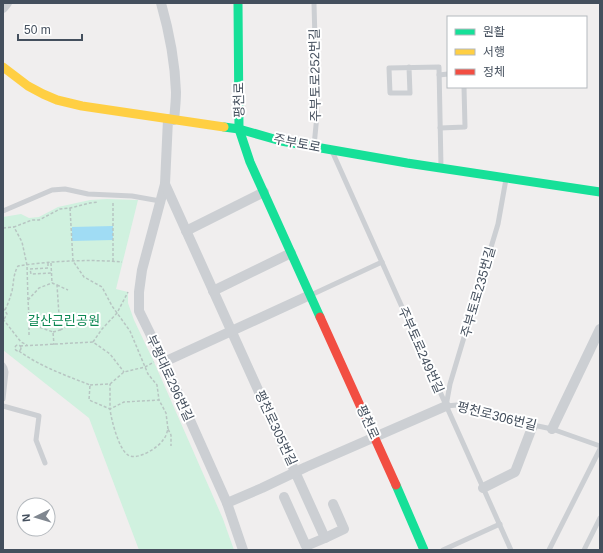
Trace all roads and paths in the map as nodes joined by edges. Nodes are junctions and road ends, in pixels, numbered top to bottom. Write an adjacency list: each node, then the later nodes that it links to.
1 (7, 3): 5 (street)
2 (161, 3): 11 (street, 부평대로296번길)
3 (238, 3): 13 (main road, 평천로)
4 (314, 3): 14 (lane, 주부토로252번길)
5 (3, 8)
6 (3, 67): 11 (main road, 주부토로)
7 (409, 67): 7 (lane); 9 (lane)
8 (447, 74): 9 (lane)
9 (439, 75): 12 (lane)
10 (464, 88): 12 (lane)
11 (171, 119): 13 (main road, 주부토로); 18 (street, 부평대로296번길)
12 (440, 128): 16 (lane)
13 (239, 130): 14 (main road, 주부토로); 19 (main road, 평천로)
14 (314, 147): 15 (main road, 주부토로)
15 (332, 150): 16 (main road, 주부토로); 33 (lane, 주부토로249번길)
16 (441, 168): 17 (main road, 주부토로)
17 (506, 178): 20 (main road, 주부토로); 69 (lane, 주부토로235번길)
18 (165, 184): 21 (street, 부평대로296번길); 28 (street, 부평대로296번길)
19 (264, 192): 28 (street); 29 (main road, 평천로)
20 (600, 192)
21 (160, 201): 25 (lane); 60 (street, 부평대로296번길)
22 (101, 202): 24 (path)
23 (114, 202): 30 (path)
24 (70, 208): 26 (path); 31 (path)
25 (3, 211)
26 (14, 227): 27 (path); 35 (path)
27 (3, 228)
28 (186, 231): 40 (street, 부평대로296번길)
29 (291, 253): 40 (street); 42 (main road, 평천로)
30 (112, 261): 31 (path); 32 (path)
31 (73, 262): 34 (path); 46 (path)
32 (122, 262)
33 (382, 262): 42 (lane); 69 (lane, 주부토로249번길)
34 (49, 263): 35 (path); 36 (path); 36 (path)
35 (27, 265): 43 (path); 45 (path)
36 (51, 273): 37 (path)
37 (52, 283): 38 (path); 43 (path)
38 (57, 285): 39 (path); 51 (path)
39 (68, 290)
40 (213, 291): 52 (street, 부평대로296번길)
41 (128, 292): 46 (path)
42 (310, 295): 52 (street); 74 (main road, 평천로)
43 (28, 300): 47 (path)
44 (3, 308): 45 (path)
45 (5, 310): 48 (path)
46 (117, 313): 55 (path); 62 (path)
47 (29, 317): 53 (path); 54 (path)
48 (3, 320): 57 (path)
49 (70, 325): 51 (path)
50 (600, 329): 73 (street)
51 (60, 330): 53 (path)
52 (231, 331): 60 (street); 78 (street, 평천로305번길)
53 (53, 332): 56 (path)
54 (30, 337)
55 (93, 342): 56 (path); 63 (path)
56 (54, 344): 57 (path)
57 (27, 345): 58 (path)
58 (20, 346): 59 (path); 59 (path)
59 (19, 351): 65 (path)
60 (159, 362): 62 (path); 81 (street, 부평대로296번길)
61 (3, 365): 66 (lane)
62 (145, 367): 63 (path); 67 (path)
63 (124, 372): 64 (path)
64 (110, 384): 65 (path); 70 (path)
65 (90, 385): 70 (path)
66 (3, 399)
67 (159, 400): 70 (path); 72 (path)
68 (3, 406): 77 (lane)
69 (446, 406): 71 (lane, 평천로306번길); 74 (street, 평천로306번길); 79 (lane, 주부토로249번길)
70 (110, 409): 72 (path)
71 (533, 425): 73 (lane, 평천로306번길); 79 (street)
72 (168, 429): 75 (path)
73 (552, 429): 76 (lane, 평천로306번길)
74 (375, 437): 78 (street, 평천로305번길); 88 (main road, 평천로)
75 (171, 446)
76 (600, 447): 91 (lane)
77 (45, 463)
78 (296, 472): 81 (street, 평천로305번길); 85 (street)
79 (483, 488): 84 (lane, 주부토로249번길)
80 (284, 497): 86 (street)
81 (227, 503): 87 (street, 부평대로296번길)
82 (333, 504): 85 (street)
83 (600, 518): 92 (lane)
84 (500, 524): 89 (lane); 90 (lane, 주부토로249번길)
85 (325, 538): 86 (street)
86 (307, 548)
87 (243, 550)
88 (424, 550)
89 (443, 550)
90 (511, 550)
91 (549, 550)
92 (584, 550)

